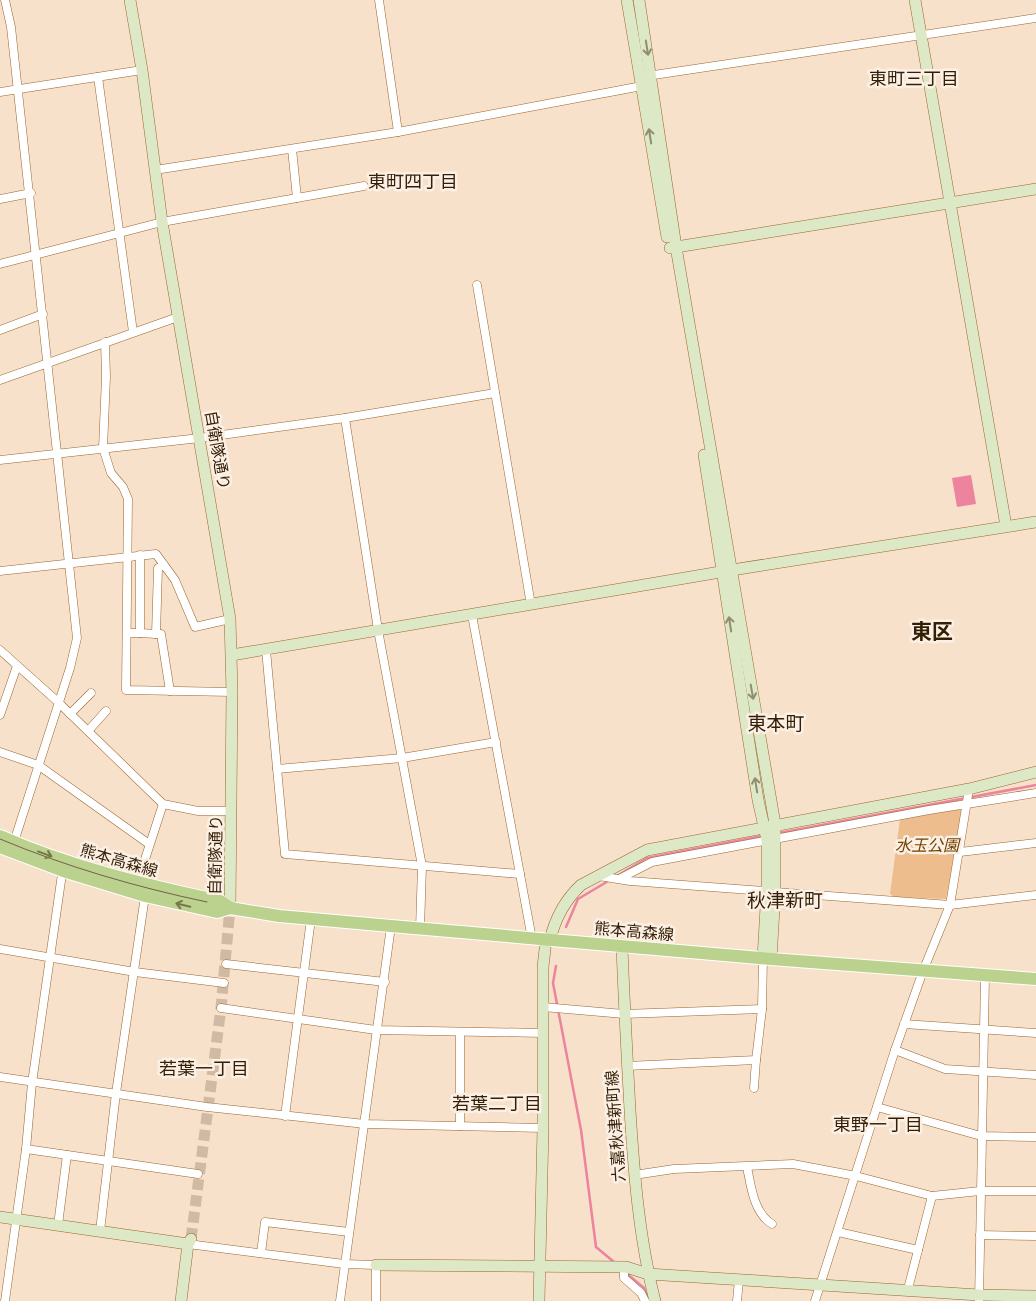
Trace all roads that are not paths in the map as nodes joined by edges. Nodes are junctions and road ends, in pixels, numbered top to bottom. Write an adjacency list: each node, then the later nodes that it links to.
1 (5, 0): 12 (street)
2 (130, 0): 9 (street, 自衛隊通り)
3 (379, 0): 14 (street)
4 (627, 0): 11 (street)
5 (639, 0): 11 (street, one-way to 11)
6 (915, 0): 8 (street)
7 (1036, 18): 8 (street)
8 (920, 33): 11 (street); 22 (street)
9 (142, 70): 10 (street); 16 (street, 自衛隊通り)
10 (98, 77): 12 (street); 24 (street)
11 (644, 80): 14 (street); 25 (street)
12 (18, 89): 13 (street); 19 (street)
13 (0, 92)
14 (398, 132): 15 (street)
15 (292, 149): 16 (street); 20 (street)
16 (154, 170): 23 (street, 自衛隊通り)
17 (364, 186): 20 (street)
18 (1036, 189): 22 (street)
19 (30, 193): 21 (street); 26 (street)
20 (297, 198): 23 (street)
21 (0, 199)
22 (951, 203): 25 (street); 43 (street)
23 (162, 222): 24 (street); 30 (street, 自衛隊通り)
24 (120, 232): 26 (street); 32 (street)
25 (672, 248): 49 (street)
26 (37, 254): 27 (street); 29 (street)
27 (0, 264)
28 (477, 285): 36 (street)
29 (43, 314): 31 (street); 34 (street)
30 (178, 317): 32 (street); 38 (street, 自衛隊通り)
31 (0, 330)
32 (133, 332): 33 (street)
33 (105, 342): 34 (street); 39 (street)
34 (48, 362): 35 (street); 40 (street)
35 (0, 380)
36 (495, 393): 37 (street); 50 (street)
37 (344, 418): 38 (street); 53 (street)
38 (200, 438): 39 (street); 52 (street, 自衛隊通り)
39 (103, 448): 40 (street); 45 (street)
40 (58, 454): 41 (street); 46 (street)
41 (0, 460)
42 (1036, 522): 43 (street)
43 (1006, 526): 49 (street)
44 (140, 555): 45 (street); 47 (street); 55 (street)
45 (128, 556): 46 (street); 54 (street)
46 (69, 564): 48 (street); 64 (street)
47 (164, 565): 52 (street); 56 (street)
48 (0, 571)
49 (727, 571): 50 (street); 80 (street)
50 (531, 605): 51 (street)
51 (472, 615): 53 (street); 70 (street)
52 (230, 619): 59 (street, 自衛隊通り)
53 (378, 630): 58 (street); 72 (street)
54 (127, 633): 55 (street); 61 (street)
55 (140, 634): 56 (street)
56 (156, 634): 61 (street)
57 (0, 650): 60 (street)
58 (266, 650): 59 (street); 74 (street)
59 (232, 655): 62 (street, 自衛隊通り)
60 (17, 666): 64 (street); 65 (street)
61 (170, 690): 62 (street)
62 (232, 692): 79 (street, 自衛隊通り)
63 (91, 693): 67 (street)
64 (58, 702): 67 (street); 73 (street)
65 (2, 704): 68 (street)
66 (106, 712): 69 (street)
67 (70, 714): 69 (street)
68 (0, 715)
69 (88, 731): 78 (street)
70 (496, 742): 72 (street); 88 (street)
71 (0, 752): 73 (street)
72 (402, 758): 74 (street); 87 (street)
73 (38, 765): 83 (street); 84 (street)
74 (277, 769): 87 (street)
75 (1036, 772): 77 (street)
76 (1036, 793): 77 (street)
77 (968, 797): 80 (street); 80 (street); 85 (street)
78 (163, 804): 79 (street); 83 (street)
79 (232, 811): 96 (street, 自衛隊通り)
80 (770, 832): 89 (street); 90 (street); 92 (street)
81 (0, 836): 84 (main road, 熊本高森線)
82 (1036, 843): 85 (street)
83 (149, 844): 91 (street)
84 (9, 847): 86 (main road, 熊本高森線)
85 (960, 852): 95 (street)
86 (63, 866): 91 (main road, 熊本高森線); 93 (main road, 熊本高森線); 104 (street)
87 (422, 866): 88 (street); 99 (street)
88 (520, 874): 100 (street)
89 (602, 876): 90 (street); 101 (street)
90 (619, 879): 92 (street)
91 (137, 884): 93 (street); 96 (main road, 熊本高森線)
92 (771, 891): 95 (street); 105 (street)
93 (145, 896): 96 (main road, 熊本高森線, one-way to 93); 108 (street)
94 (1036, 896): 95 (street)
95 (950, 905): 107 (street)
96 (230, 908): 97 (main road, 熊本高森線)
97 (311, 919): 98 (main road, 熊本高森線); 109 (street)
98 (391, 926): 99 (main road, 熊本高森線); 112 (street)
99 (420, 929): 100 (main road, 熊本高森線)
100 (532, 939): 101 (main road, 熊本高森線)
101 (548, 940): 102 (main road, 熊本高森線); 114 (street)
102 (622, 947): 105 (main road, 熊本高森線); 117 (street, 六嘉秋津新町線)
103 (0, 949): 104 (street)
104 (50, 958): 108 (street); 131 (street)
105 (767, 958): 107 (main road, 熊本高森線); 116 (street)
106 (226, 964): 109 (street)
107 (922, 971): 110 (main road, 熊本高森線); 119 (street)
108 (135, 972): 113 (street); 133 (street)
109 (304, 973): 112 (street); 118 (street)
110 (985, 976): 111 (main road, 熊本高森線); 121 (street)
111 (1036, 979)
112 (385, 982): 120 (street)
113 (224, 983)
114 (543, 1007): 117 (street); 123 (street)
115 (221, 1008): 118 (street)
116 (762, 1009): 117 (street); 126 (street)
117 (624, 1014): 127 (street, 六嘉秋津新町線)
118 (297, 1020): 120 (street); 135 (street)
119 (904, 1024): 121 (street); 125 (street)
120 (376, 1030): 122 (street); 136 (street)
121 (984, 1030): 124 (street); 128 (street)
122 (460, 1032): 123 (street); 137 (street)
123 (543, 1033): 138 (street)
124 (1036, 1033)
125 (895, 1050): 128 (street); 134 (street)
126 (756, 1060): 127 (street); 132 (street)
127 (627, 1066): 146 (street, 六嘉秋津新町線)
128 (983, 1072): 129 (street); 139 (street)
129 (1036, 1075)
130 (0, 1077): 131 (street)
131 (32, 1082): 133 (street); 141 (street)
132 (754, 1088)
133 (116, 1093): 135 (street); 143 (street)
134 (877, 1107): 139 (street); 147 (street)
135 (285, 1116): 136 (street)
136 (365, 1124): 137 (street); 156 (street)
137 (460, 1126): 138 (street)
138 (543, 1128): 165 (street)
139 (981, 1136): 140 (street); 148 (street)
140 (1036, 1137)
141 (26, 1149): 142 (street); 152 (street)
142 (67, 1155): 143 (street); 154 (street)
143 (109, 1161): 145 (street); 155 (street)
144 (747, 1167): 146 (street); 147 (street); 153 (street)
145 (198, 1174)
146 (634, 1175): 167 (street, 六嘉秋津新町線)
147 (856, 1176): 150 (street); 157 (street)
148 (980, 1191): 149 (street); 150 (street); 158 (street)
149 (1036, 1191)
150 (932, 1196): 161 (street)
151 (0, 1217): 152 (street)
152 (16, 1219): 154 (street); 173 (street)
153 (772, 1224)
154 (58, 1225): 155 (street)
155 (100, 1231): 160 (street)
156 (349, 1232): 162 (street); 163 (street)
157 (838, 1232): 161 (street); 169 (street)
158 (980, 1236): 159 (street); 172 (street)
159 (1036, 1236)
160 (189, 1242): 162 (street); 174 (street)
161 (918, 1250): 170 (street)
162 (261, 1253): 163 (street)
163 (344, 1264): 164 (street); 175 (street)
164 (376, 1266): 165 (street); 176 (street)
165 (540, 1267): 166 (street); 177 (street)
166 (624, 1267): 167 (street); 178 (street)
167 (648, 1274): 168 (street); 179 (street, 六嘉秋津新町線)
168 (739, 1280): 169 (street); 180 (street)
169 (820, 1285): 170 (street); 181 (street)
170 (908, 1290): 172 (street)
171 (1036, 1296): 172 (street)
172 (979, 1298)
173 (5, 1301)
174 (181, 1301)
175 (340, 1301)
176 (376, 1301)
177 (539, 1301)
178 (645, 1301)
179 (655, 1301)
180 (737, 1301)
181 (816, 1301)

